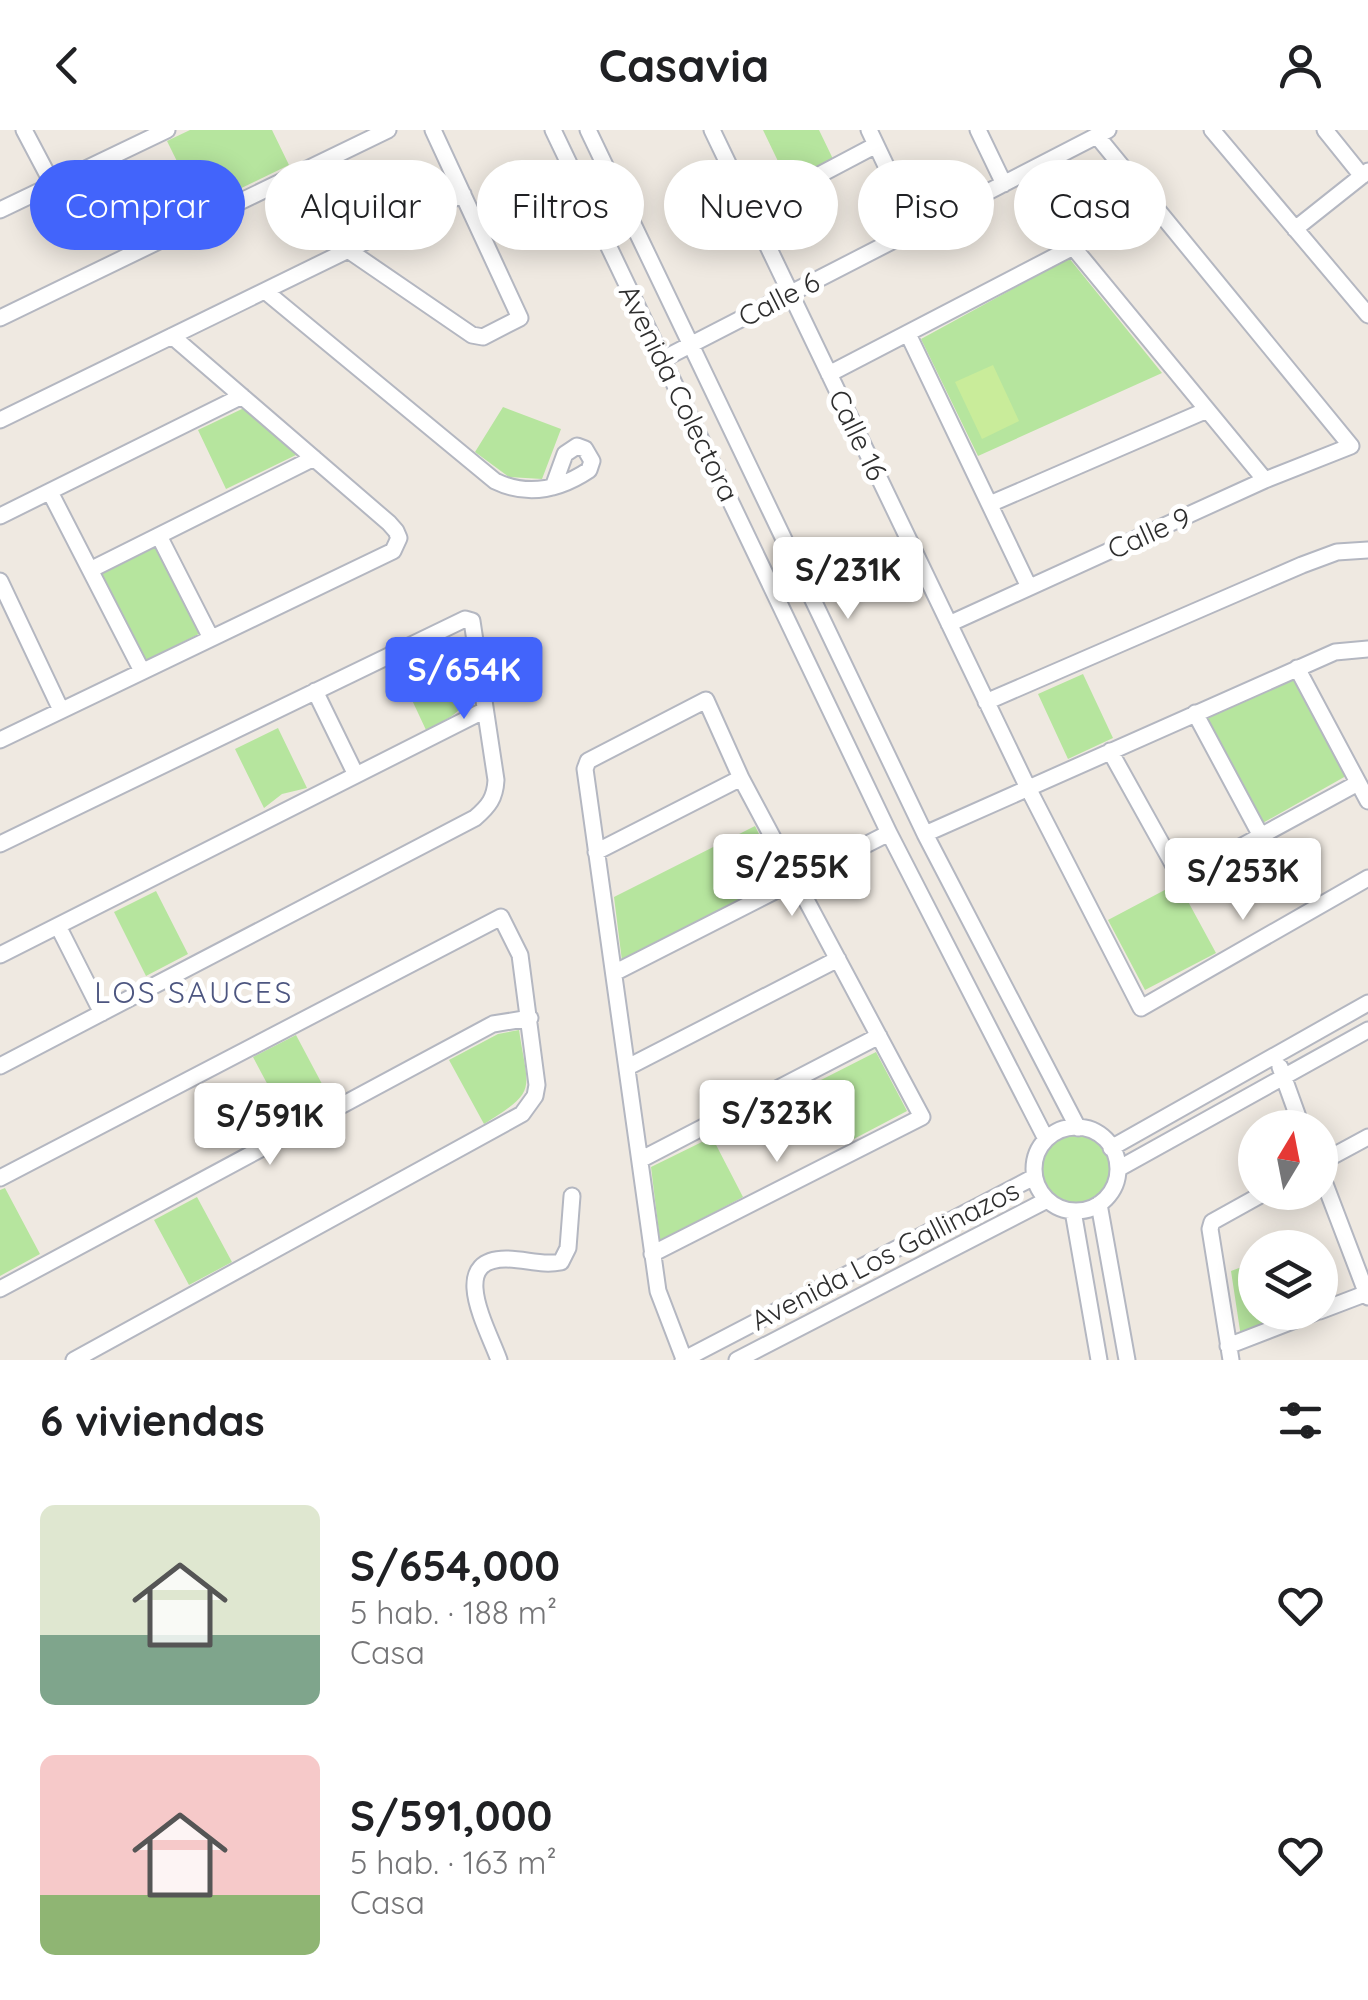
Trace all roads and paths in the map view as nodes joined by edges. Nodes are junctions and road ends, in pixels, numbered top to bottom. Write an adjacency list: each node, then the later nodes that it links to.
1 (24, 130): 13 (street)
2 (167, 130): 14 (street)
3 (388, 130): 35 (street)
4 (433, 130): 21 (street)
5 (552, 130): 39 (street, Avenida Colectora)
6 (588, 130): 38 (street, Avenida Colectora)
7 (712, 130): 15 (street, Calle 16)
8 (978, 130): 19 (street)
9 (1212, 130): 26 (street)
10 (1325, 130): 18 (street)
11 (1102, 133): 17 (street); 19 (street, Calle 6)
12 (873, 138): 16 (street)
13 (40, 160)
14 (105, 160)
15 (727, 160)
16 (836, 160)
17 (1120, 160)
18 (1365, 174): 26 (street)
19 (1004, 184): 20 (street, Calle 6)
20 (994, 189)
21 (463, 194): 23 (street); 27 (street)
22 (30, 196): 24 (street)
23 (457, 197)
24 (0, 210)
25 (1166, 223): 45 (street, Calle 9)
26 (1296, 229): 34 (street)
27 (348, 250): 32 (street)
28 (770, 250): 33 (street, Calle 16)
29 (875, 250): 33 (street, Calle 6)
30 (1069, 250): 36 (street)
31 (1075, 250): 42 (street)
32 (266, 290): 37 (street); 46 (street)
33 (790, 293): 38 (street, Calle 6); 40 (street, Calle 16)
34 (1368, 315)
35 (0, 318)
36 (908, 334): 40 (street); 48 (street)
37 (172, 336): 41 (street); 43 (street)
38 (692, 344): 39 (street, Calle 6); 73 (street, Avenida Colectora)
39 (663, 358): 72 (street, Avenida Colectora)
40 (829, 374): 55 (street, Calle 16)
41 (242, 396): 44 (street); 47 (street)
42 (1207, 410): 45 (street); 48 (street)
43 (0, 420)
44 (314, 458): 50 (street); 56 (street)
45 (1265, 480): 54 (street, Calle 9)
46 (553, 487)
47 (50, 492): 49 (street); 52 (street)
48 (990, 504): 54 (street)
49 (0, 516)
50 (159, 536): 52 (street); 56 (street)
51 (1368, 550): 61 (street)
52 (90, 570): 59 (street)
53 (0, 581): 62 (street)
54 (1029, 587): 55 (street, Calle 9)
55 (949, 624): 61 (street, Calle 16)
56 (211, 638): 59 (street)
57 (1368, 649): 58 (street)
58 (1296, 668): 64 (street); 69 (street)
59 (142, 671): 62 (street)
60 (315, 691): 63 (street); 67 (street); 75 (street)
61 (986, 702): 70 (street, Calle 16)
62 (61, 710): 65 (street)
63 (485, 710): 67 (street); 84 (street)
64 (1195, 713): 66 (street); 74 (street)
65 (0, 740)
66 (1110, 751): 70 (street); 74 (street)
67 (356, 775): 79 (street)
68 (741, 778): 76 (street); 76 (street); 78 (street)
69 (1358, 783): 71 (street); 74 (street)
70 (1028, 788): 73 (street); 77 (street, Calle 16)
71 (1368, 800)
72 (889, 834): 78 (street); 95 (street, Avenida Colectora)
73 (925, 834): 93 (street, Avenida Colectora)
74 (1260, 836)
75 (0, 844)
76 (596, 852): 82 (street)
77 (1368, 878)
78 (796, 880): 81 (street); 82 (street)
79 (58, 926): 80 (street); 84 (street)
80 (0, 955)
81 (838, 959): 87 (street); 90 (street)
82 (614, 974): 90 (street)
83 (1368, 1003): 88 (street)
84 (102, 1013): 89 (street)
85 (530, 1018): 101 (street); 109 (street); 114 (street)
86 (1368, 1030): 91 (street)
87 (879, 1036): 98 (street); 108 (street)
88 (1274, 1054): 91 (street); 96 (street)
89 (0, 1066)
90 (628, 1067): 98 (street)
91 (1283, 1074): 92 (street); 99 (street)
92 (1296, 1110)
93 (1078, 1128): 95 (street); 96 (street)
94 (1368, 1137): 97 (street)
95 (1046, 1140): 100 (street)
96 (1112, 1148): 99 (street)
97 (1338, 1153)
98 (640, 1160): 108 (street)
99 (1118, 1169): 104 (street)
100 (1034, 1177): 103 (street); 116 (street, Avenida Los Gallinazos)
101 (0, 1178)
102 (572, 1196): 115 (street)
103 (1047, 1200): 107 (street); 117 (street, Avenida Los Gallinazos)
104 (1099, 1204): 107 (street); 119 (street)
105 (1238, 1208): 113 (street)
106 (1335, 1210): 110 (street)
107 (1073, 1211): 118 (street)
108 (652, 1254): 116 (street)
109 (0, 1289)
110 (1367, 1295): 111 (street)
111 (1338, 1305)
112 (1279, 1330): 113 (street)
113 (1229, 1353)
114 (74, 1360)
115 (499, 1360)
116 (684, 1360)
117 (737, 1360)
118 (1099, 1360)
119 (1127, 1360)

